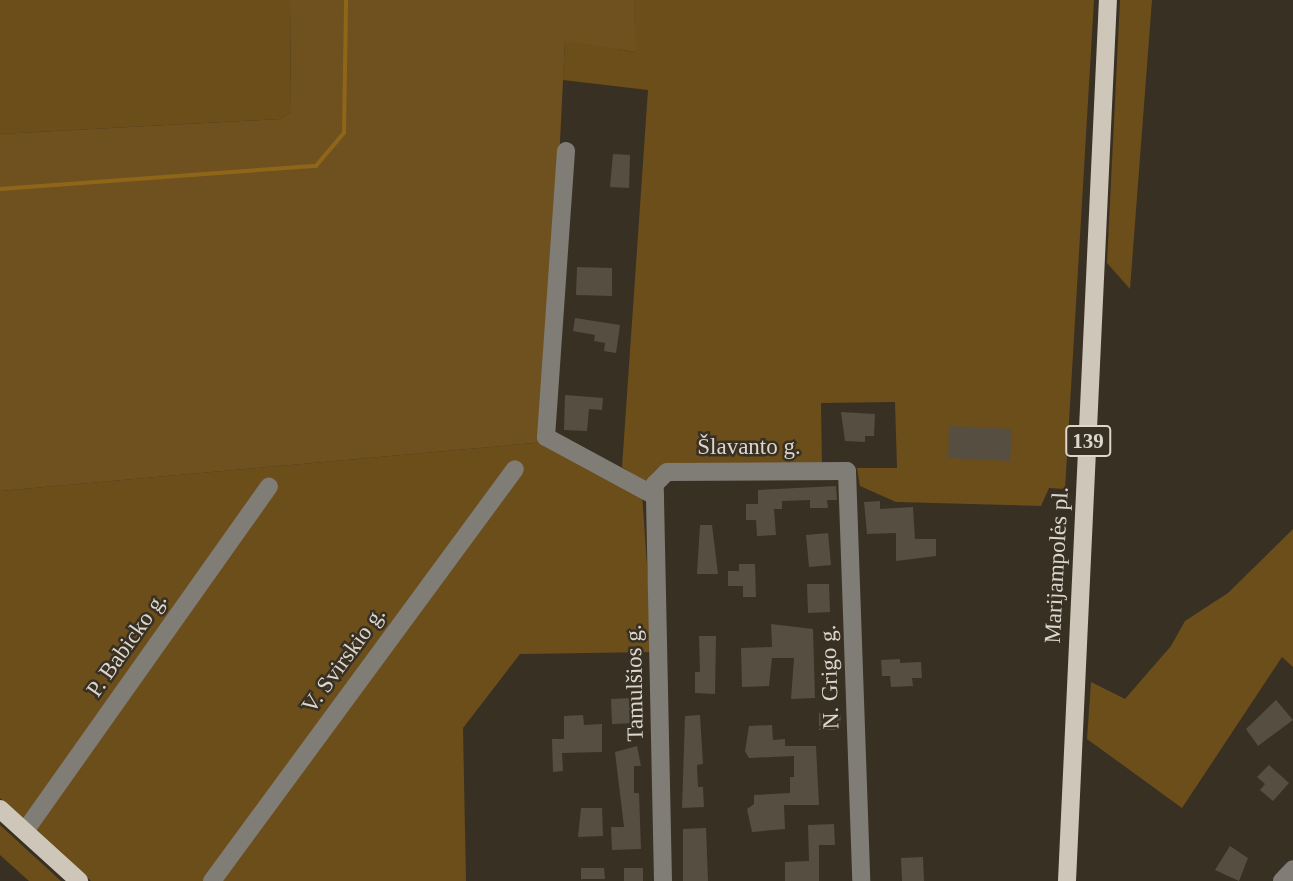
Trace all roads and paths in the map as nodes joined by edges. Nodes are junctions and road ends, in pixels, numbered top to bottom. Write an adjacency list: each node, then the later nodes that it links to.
1 (1108, 0): 14 (main road, Marijampolės pl. / 139)
2 (566, 151): 6 (street)
3 (515, 469): 11 (street, V. Svirskio g.)
4 (847, 471): 6 (street, Šlavanto g.); 13 (street, N. Grigo g.)
5 (269, 487): 8 (street, P. Babicko g.)
6 (655, 490): 12 (street, Tamulšios g.)
7 (0, 809): 8 (main road)
8 (25, 831): 10 (main road)
9 (1293, 869): 15 (street)
10 (79, 881)
11 (212, 881)
12 (663, 881)
13 (861, 881)
14 (1067, 881)
15 (1282, 881)

